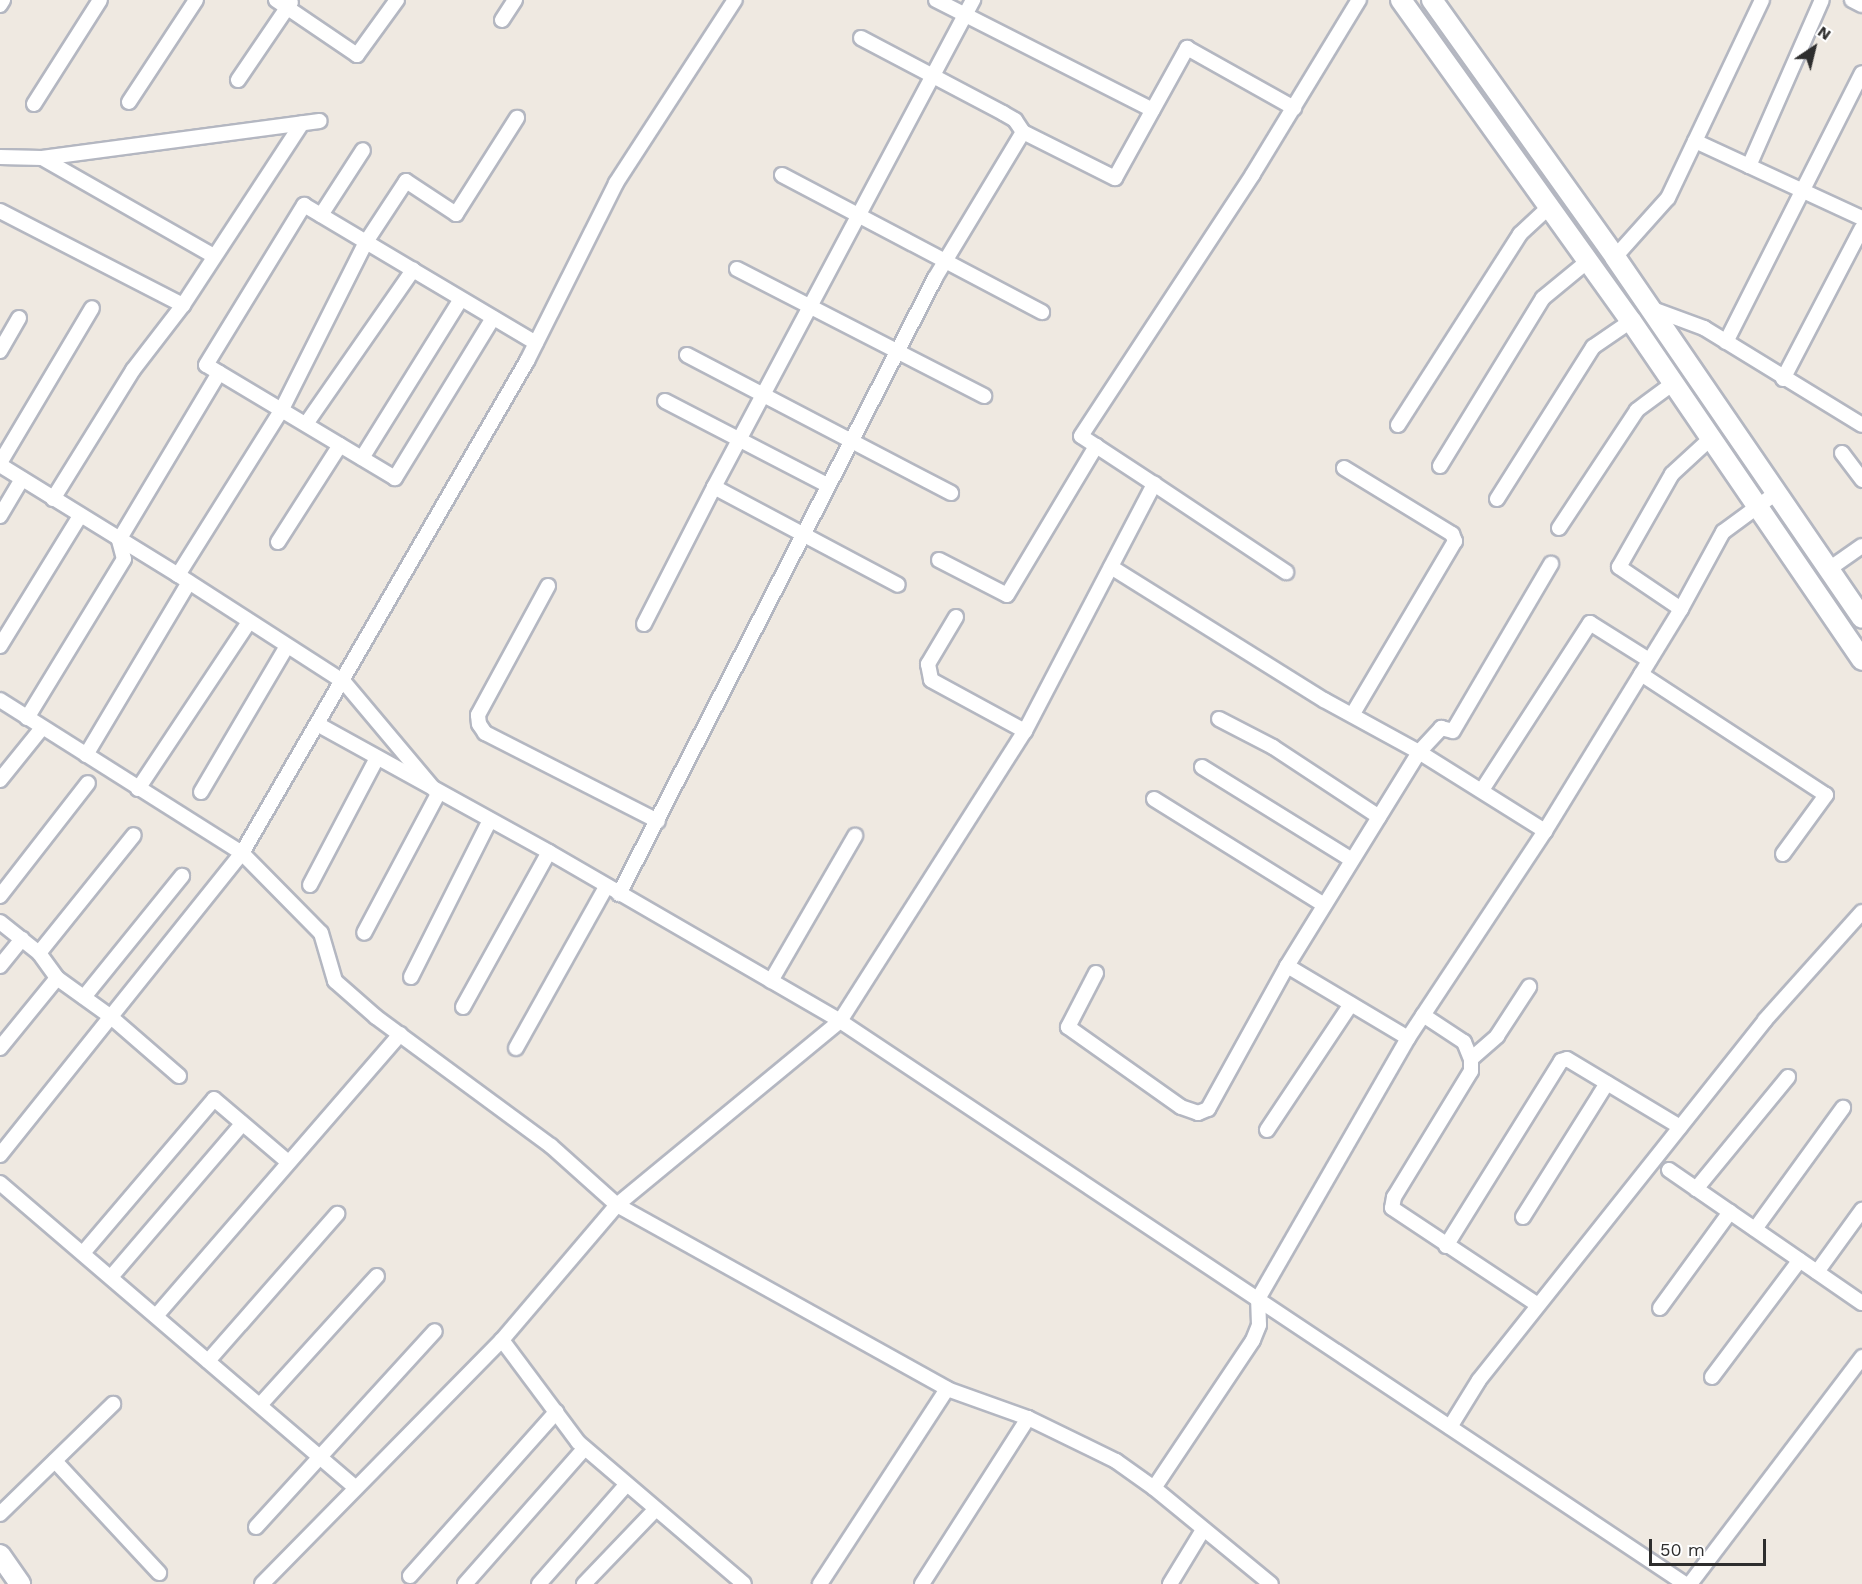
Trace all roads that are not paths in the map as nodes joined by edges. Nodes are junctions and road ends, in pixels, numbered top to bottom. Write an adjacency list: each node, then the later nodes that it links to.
1 (3, 0): 16 (street)
2 (100, 0): 25 (street)
3 (196, 0): 24 (street)
4 (397, 0): 15 (street)
5 (516, 0): 19 (street)
6 (735, 0): 62 (street)
7 (936, 0): 18 (street)
8 (973, 0): 18 (street)
9 (1359, 0): 26 (street)
10 (1401, 0): 39 (street)
11 (1432, 0): 47 (street)
12 (1762, 0): 32 (street)
13 (1822, 0): 36 (street)
14 (1852, 0): 17 (street)
15 (285, 2): 23 (street)
16 (0, 5)
17 (1862, 5)
18 (965, 16): 22 (street); 27 (street)
19 (502, 21)
20 (861, 38): 22 (street)
21 (1862, 73): 38 (street)
22 (934, 75): 31 (street); 41 (street)
23 (238, 80)
24 (129, 102)
25 (34, 104)
26 (1294, 108): 27 (street); 80 (street)
27 (1153, 110): 31 (street)
28 (517, 118): 45 (street)
29 (320, 121): 30 (street)
30 (302, 123): 35 (street); 46 (street)
31 (1023, 132): 48 (street)
32 (1695, 141): 36 (street); 47 (street)
33 (363, 150): 42 (street)
34 (0, 157): 35 (street)
35 (42, 158): 46 (street)
36 (1749, 166): 38 (street)
37 (782, 175): 41 (street)
38 (1803, 191): 43 (street); 61 (street)
39 (1550, 206): 49 (street); 74 (street)
40 (0, 211): 53 (street)
41 (858, 214): 48 (street); 54 (street)
42 (321, 215): 45 (street); 66 (street)
43 (1862, 218)
44 (1862, 228): 67 (street)
45 (366, 242): 51 (street); 72 (street)
46 (214, 256): 53 (street)
47 (1615, 257): 56 (street)
48 (946, 260): 57 (street); 64 (street)
49 (1588, 261): 60 (street); 84 (street)
50 (737, 269): 54 (street)
51 (413, 270): 52 (street); 73 (street)
52 (461, 299): 59 (street); 82 (street)
53 (183, 305): 93 (street)
54 (811, 306): 64 (street); 69 (street)
55 (93, 308): 83 (street)
56 (1650, 308): 61 (street); 92 (street)
57 (1042, 312)
58 (19, 318): 63 (street)
59 (493, 318): 62 (street); 82 (street)
60 (1631, 321): 68 (street); 94 (street)
61 (1726, 342): 67 (street)
62 (536, 343): 121 (street)
63 (0, 351)
64 (899, 351): 70 (street); 78 (street)
65 (687, 355): 69 (street)
66 (219, 373): 72 (street); 100 (street)
67 (1783, 379): 75 (street)
68 (1672, 384): 76 (street); 98 (street)
69 (765, 396): 77 (street); 78 (street)
70 (984, 396)
71 (665, 400): 77 (street)
72 (282, 409): 73 (street); 108 (street)
73 (306, 424): 79 (street)
74 (1398, 425)
75 (1862, 425)
76 (1711, 438): 95 (street); 111 (street)
77 (741, 440): 88 (street); 90 (street)
78 (851, 440): 88 (street); 91 (street)
79 (340, 445): 82 (street); 101 (street)
80 (1096, 446): 89 (street); 103 (street)
81 (1842, 453): 87 (street)
82 (362, 458)
83 (0, 464): 86 (street)
84 (1440, 466)
85 (1344, 468): 123 (street)
86 (22, 479): 93 (street); 96 (street)
87 (1862, 480)
88 (827, 484): 99 (street)
89 (1154, 484): 105 (street); 107 (street)
90 (714, 487): 99 (street); 115 (street)
91 (951, 493)
92 (1776, 493): 95 (street); 106 (street)
93 (53, 499): 97 (street)
94 (1497, 499)
95 (1757, 505): 111 (street); 119 (street)
96 (0, 516)
97 (80, 516): 100 (street); 116 (street)
98 (1559, 528)
99 (802, 533): 109 (street); 141 (street)
100 (119, 540): 108 (street); 124 (street)
101 (278, 542)
102 (1862, 546): 106 (street)
103 (939, 560)
104 (1551, 564): 129 (street)
105 (1111, 567): 123 (street); 128 (street)
106 (1828, 569): 113 (street)
107 (1286, 572)
108 (184, 579): 114 (street); 130 (street)
109 (898, 585)
110 (548, 586): 141 (street)
111 (1681, 609): 118 (street)
112 (956, 617): 128 (street)
113 (1862, 618)
114 (249, 622): 117 (street); 135 (street)
115 (644, 624)
116 (0, 646)
117 (287, 646): 121 (street); 137 (street)
118 (1649, 660): 120 (street); 136 (street)
119 (1862, 660)
120 (1641, 674): 143 (street); 148 (street)
121 (344, 682): 126 (street); 138 (street)
122 (0, 700): 124 (street)
123 (1352, 715): 129 (street)
124 (27, 718): 127 (street)
125 (1219, 719): 140 (street)
126 (319, 725): 131 (street); 147 (street)
127 (42, 728): 130 (street); 133 (street)
128 (1025, 731): 173 (street)
129 (1419, 752): 136 (street); 140 (street)
130 (86, 755): 135 (street)
131 (376, 758): 138 (street); 151 (street)
132 (1202, 767): 149 (street)
133 (0, 780)
134 (88, 783): 154 (street)
135 (138, 789): 147 (street)
136 (1482, 790): 143 (street)
137 (201, 792)
138 (438, 794): 142 (street); 158 (street)
139 (1154, 799): 155 (street)
140 (1379, 817): 149 (street)
141 (657, 821): 153 (street)
142 (489, 822): 146 (street); 164 (street)
143 (1545, 831): 171 (street)
144 (134, 835): 160 (street)
145 (855, 837): 166 (street)
146 (549, 852): 152 (street); 170 (street)
147 (242, 854): 172 (street); 174 (street)
148 (1783, 854)
149 (1352, 860): 155 (street)
150 (182, 876): 168 (street)
151 (310, 885)
152 (606, 887): 153 (street); 177 (street)
153 (619, 894): 166 (street)
154 (0, 896)
155 (1324, 905): 162 (street)
156 (1862, 912): 184 (street)
157 (0, 922): 159 (street)
158 (364, 933)
159 (22, 939): 160 (street); 161 (street)
160 (39, 953): 165 (street)
161 (0, 966)
162 (1287, 966): 163 (street); 169 (street)
163 (1096, 973)
164 (411, 977)
165 (57, 978): 168 (street); 176 (street)
166 (771, 981): 173 (street)
167 (1529, 987): 178 (street)
168 (84, 997): 172 (street)
169 (1351, 1004): 175 (street); 185 (street)
170 (464, 1007)
171 (1423, 1015): 175 (street); 178 (street)
172 (111, 1017): 179 (street); 186 (street)
173 (840, 1021): 191 (street); 203 (street)
174 (400, 1034): 187 (street); 191 (street)
175 (1408, 1038): 203 (street)
176 (0, 1048)
177 (516, 1048)
178 (1472, 1059): 197 (street)
179 (179, 1076)
180 (1788, 1077): 190 (street)
181 (1607, 1083): 184 (street); 195 (street); 197 (street)
182 (1844, 1108): 196 (street)
183 (242, 1124): 187 (street); 198 (street); 202 (street)
184 (1680, 1127): 205 (street)
185 (1267, 1130)
186 (0, 1155)
187 (288, 1162): 207 (street)
188 (1669, 1170): 190 (street)
189 (0, 1182): 198 (street)
190 (1696, 1189): 193 (street)
191 (617, 1205): 209 (street); 213 (street)
192 (1862, 1210): 200 (street)
193 (1730, 1212): 196 (street); 206 (street)
194 (337, 1214): 211 (street)
195 (1523, 1217)
196 (1755, 1229): 199 (street)
197 (1446, 1246): 205 (street)
198 (83, 1253): 202 (street)
199 (1800, 1260): 200 (street); 212 (street)
200 (1817, 1272): 204 (street)
201 (377, 1276): 215 (street)
202 (111, 1277): 207 (street)
203 (1258, 1299): 218 (street); 224 (street)
204 (1862, 1304)
205 (1538, 1305): 218 (street)
206 (1660, 1308)
207 (156, 1316): 211 (street)
208 (435, 1331): 220 (street)
209 (502, 1340): 216 (street); 223 (street)
210 (1862, 1357): 242 (street)
211 (208, 1361): 215 (street)
212 (1712, 1377)
213 (947, 1389): 217 (street); 238 (street)
214 (113, 1404): 221 (street)
215 (260, 1405): 220 (street)
216 (556, 1412): 219 (street); 231 (street)
217 (1028, 1418): 224 (street); 239 (street)
218 (1450, 1427): 242 (street)
219 (585, 1448): 222 (street); 234 (street)
220 (320, 1457): 223 (street); 227 (street)
221 (54, 1461): 226 (street); 230 (street)
222 (626, 1485): 225 (street); 235 (street)
223 (355, 1487): 233 (street)
224 (1154, 1488): 228 (street)
225 (655, 1510): 236 (street); 237 (street)
226 (0, 1514)
227 (256, 1527)
228 (1203, 1530): 240 (street); 241 (street)
229 (0, 1555): 232 (street)
230 (159, 1573)
231 (410, 1576)
232 (20, 1584)
233 (261, 1584)
234 (465, 1584)
235 (539, 1584)
236 (584, 1584)
237 (744, 1584)
238 (820, 1584)
239 (922, 1584)
240 (1170, 1584)
241 (1271, 1584)
242 (1687, 1584)

